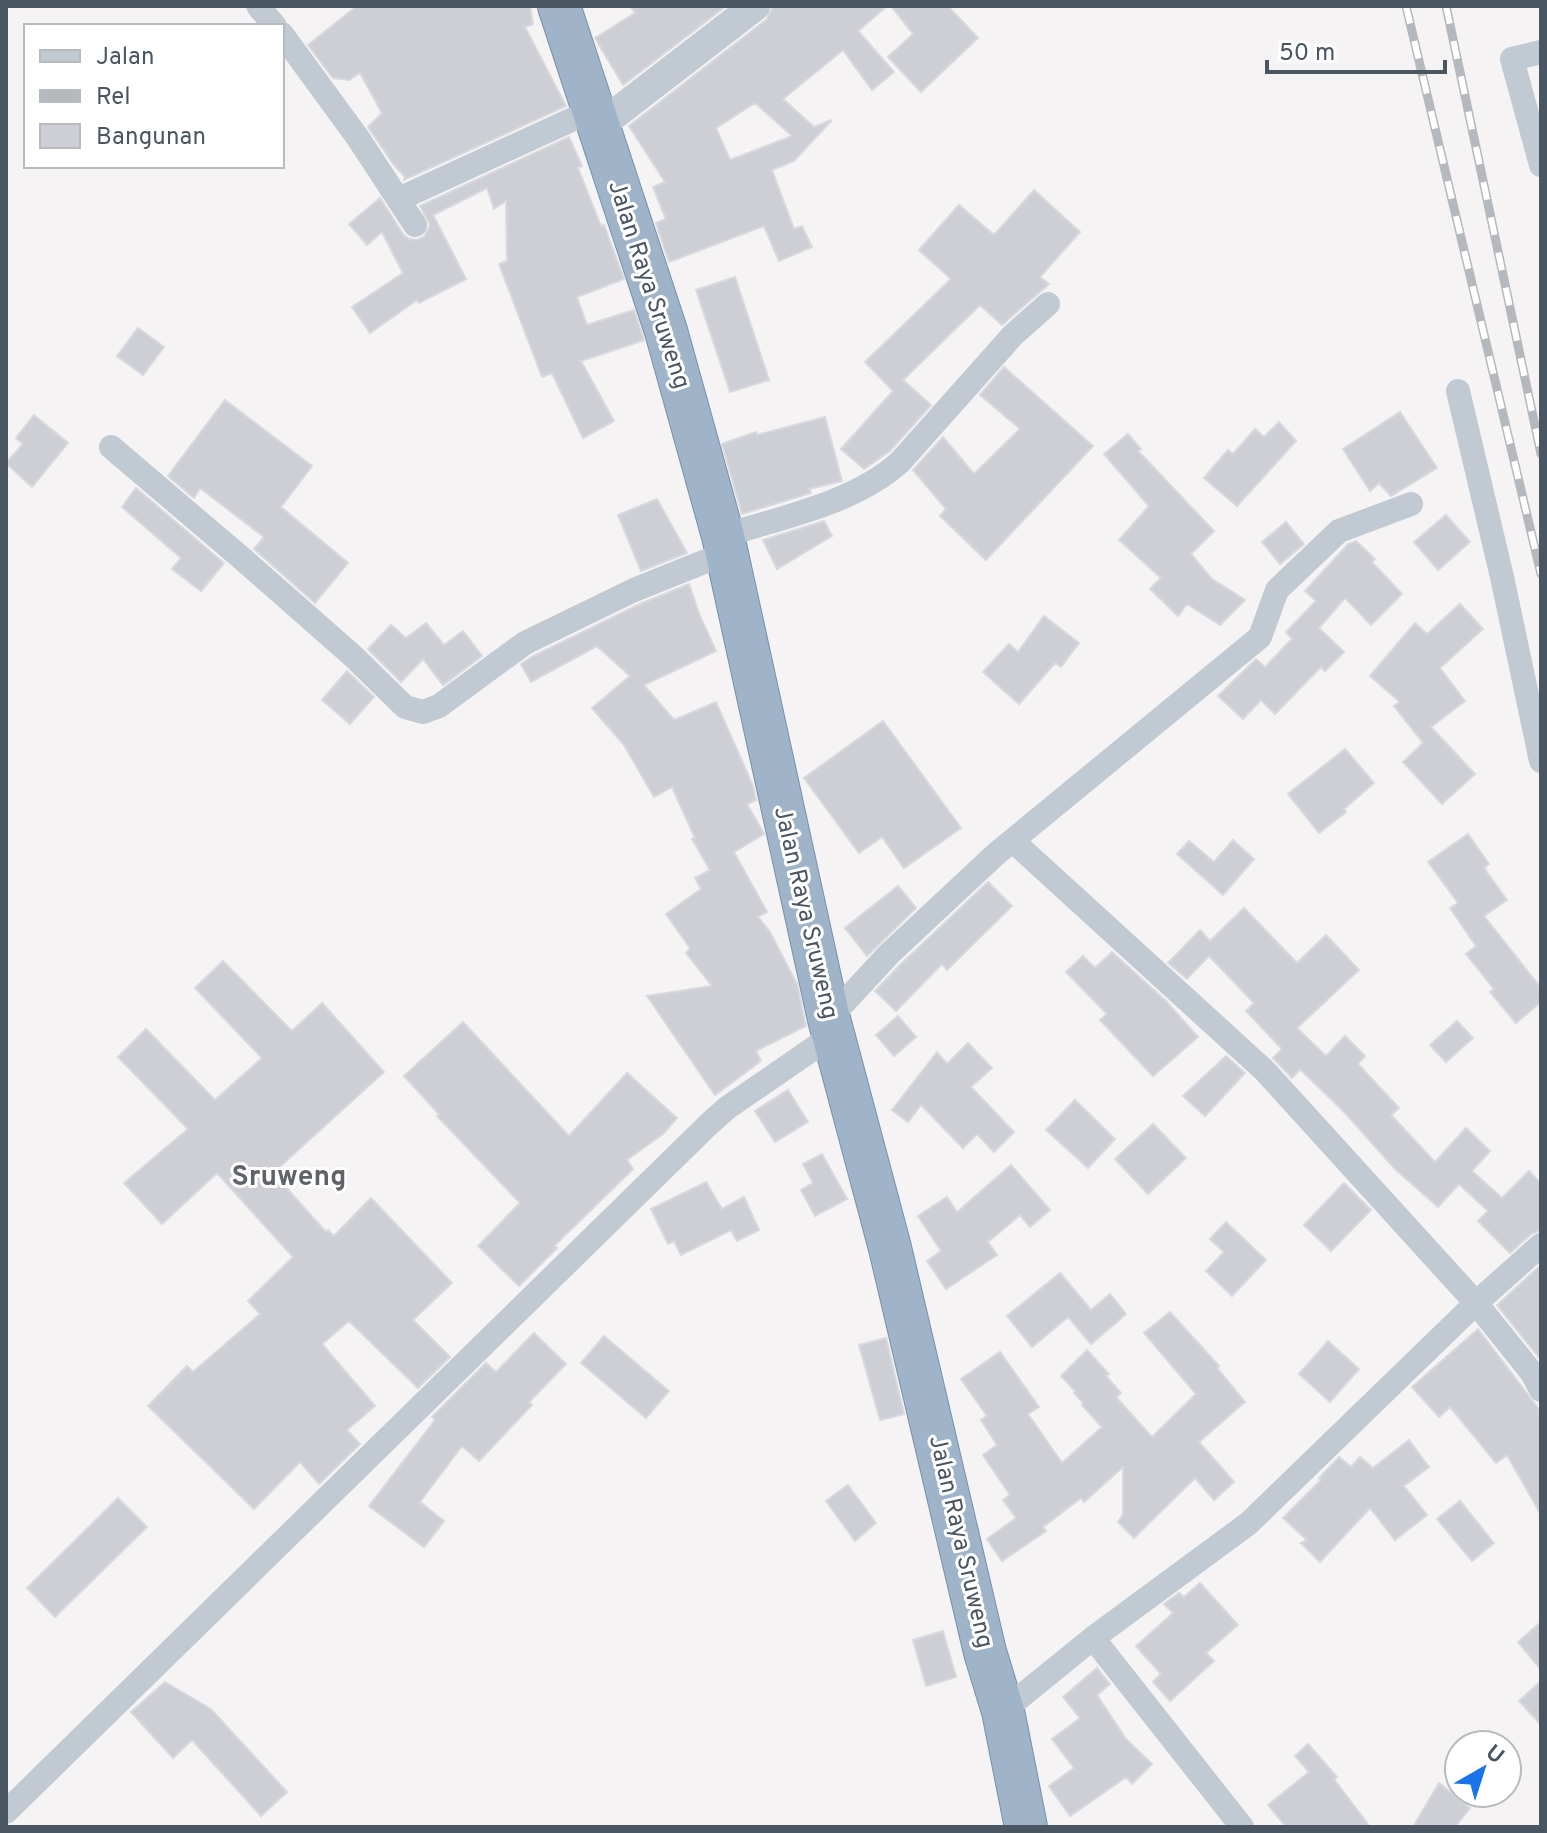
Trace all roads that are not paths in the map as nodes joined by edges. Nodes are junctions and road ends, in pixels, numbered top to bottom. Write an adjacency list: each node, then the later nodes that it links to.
1 (258, 6): 4 (street)
2 (559, 6): 7 (highway, Jalan Raya Sruweng)
3 (755, 6): 7 (street)
4 (273, 24)
5 (284, 37): 9 (street)
6 (1541, 52): 8 (street)
7 (596, 118): 9 (street); 15 (highway, Jalan Raya Sruweng)
8 (1541, 165)
9 (399, 199): 10 (street)
10 (415, 225)
11 (1048, 304): 15 (street)
12 (1458, 391): 16 (street)
13 (111, 447): 15 (street)
14 (1411, 504): 17 (street)
15 (725, 545): 18 (highway, Jalan Raya Sruweng)
16 (1541, 761)
17 (1013, 841): 18 (street); 20 (street)
18 (831, 1027): 23 (highway, Jalan Raya Sruweng); 24 (street)
19 (1541, 1245): 20 (street)
20 (1476, 1303): 21 (street); 22 (street)
21 (1541, 1390)
22 (1093, 1638): 23 (street); 26 (street)
23 (1003, 1711): 25 (highway, Jalan Raya Sruweng)
24 (6, 1812)
25 (1026, 1827)
26 (1242, 1827)

